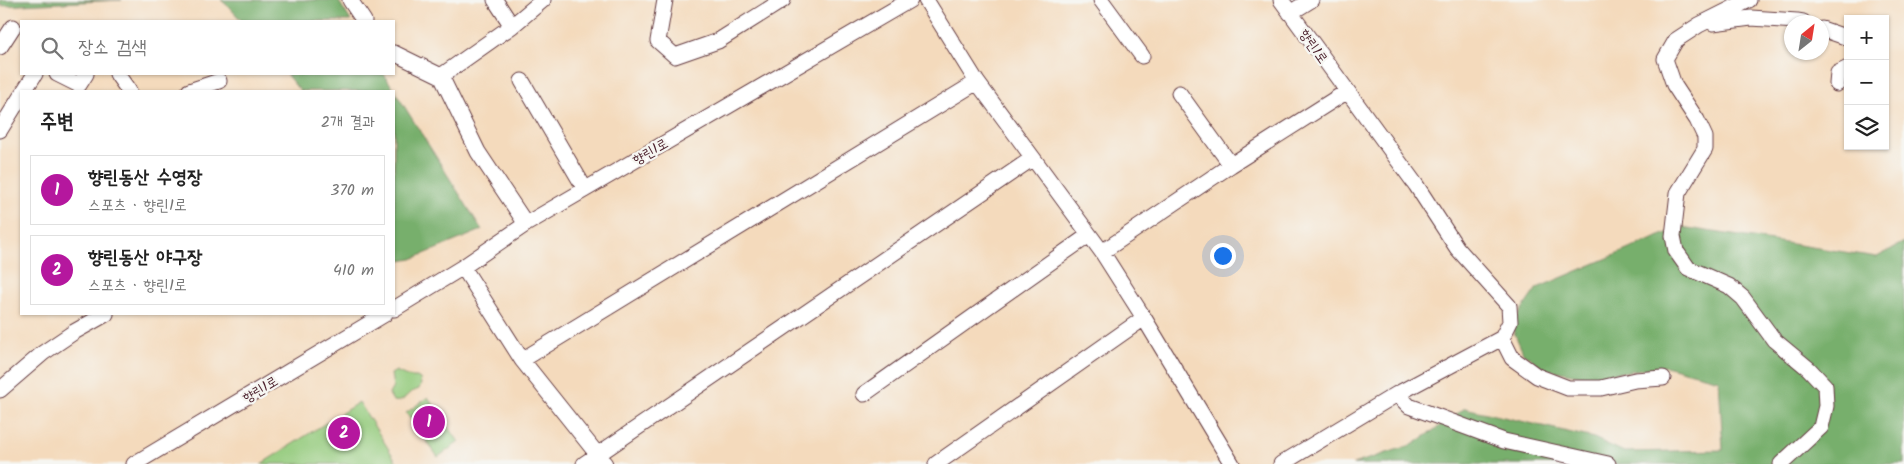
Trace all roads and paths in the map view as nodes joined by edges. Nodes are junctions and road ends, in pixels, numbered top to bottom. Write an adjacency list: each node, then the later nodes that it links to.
1 (350, 0): 13 (street)
2 (495, 0): 17 (street)
3 (543, 0): 17 (street)
4 (665, 0): 5 (street)
5 (783, 0)
6 (910, 0): 42 (street, 향린1로)
7 (926, 0): 31 (street)
8 (1102, 0): 22 (street)
9 (1280, 0): 12 (street, 향린1로)
10 (1311, 0): 12 (street)
11 (1749, 0): 15 (street)
12 (1290, 14): 36 (street, 향린1로)
13 (363, 20)
14 (1784, 20): 15 (street)
15 (1699, 25): 64 (street)
16 (13, 26): 20 (street)
17 (512, 26): 28 (street)
18 (1829, 31): 19 (street)
19 (1844, 37)
20 (0, 47)
21 (395, 53): 28 (street)
22 (1142, 56)
23 (1844, 70): 32 (street)
24 (34, 75): 33 (street)
25 (59, 75): 26 (street)
26 (85, 75)
27 (118, 75): 34 (street)
28 (442, 76): 43 (street)
29 (219, 81): 35 (street)
30 (522, 81): 42 (street)
31 (977, 82): 40 (street); 52 (street)
32 (1837, 84)
33 (25, 90)
34 (128, 90)
35 (192, 90)
36 (1346, 92): 41 (street); 51 (street, 향린1로)
37 (1179, 93): 41 (street)
38 (20, 98): 39 (street)
39 (0, 130)
40 (1033, 158): 44 (street); 57 (street)
41 (1231, 165): 45 (street)
42 (585, 189): 43 (street, 향린1로)
43 (526, 224): 46 (street, 향린1로)
44 (1089, 235): 45 (street); 55 (street)
45 (1102, 252): 50 (street)
46 (463, 267): 47 (street, 향린1로); 52 (street)
47 (395, 308)
48 (104, 315): 54 (street)
49 (384, 315): 58 (street, 향린1로)
50 (1144, 318): 60 (street); 61 (street)
51 (1502, 338): 53 (street); 56 (street)
52 (522, 360): 57 (street)
53 (1663, 378)
54 (0, 388)
55 (864, 394)
56 (1396, 394): 62 (street); 63 (street)
57 (602, 459): 59 (street)
58 (134, 464)
59 (584, 464)
60 (936, 464)
61 (1232, 464)
62 (1281, 464)
63 (1608, 464)
64 (1781, 464)

